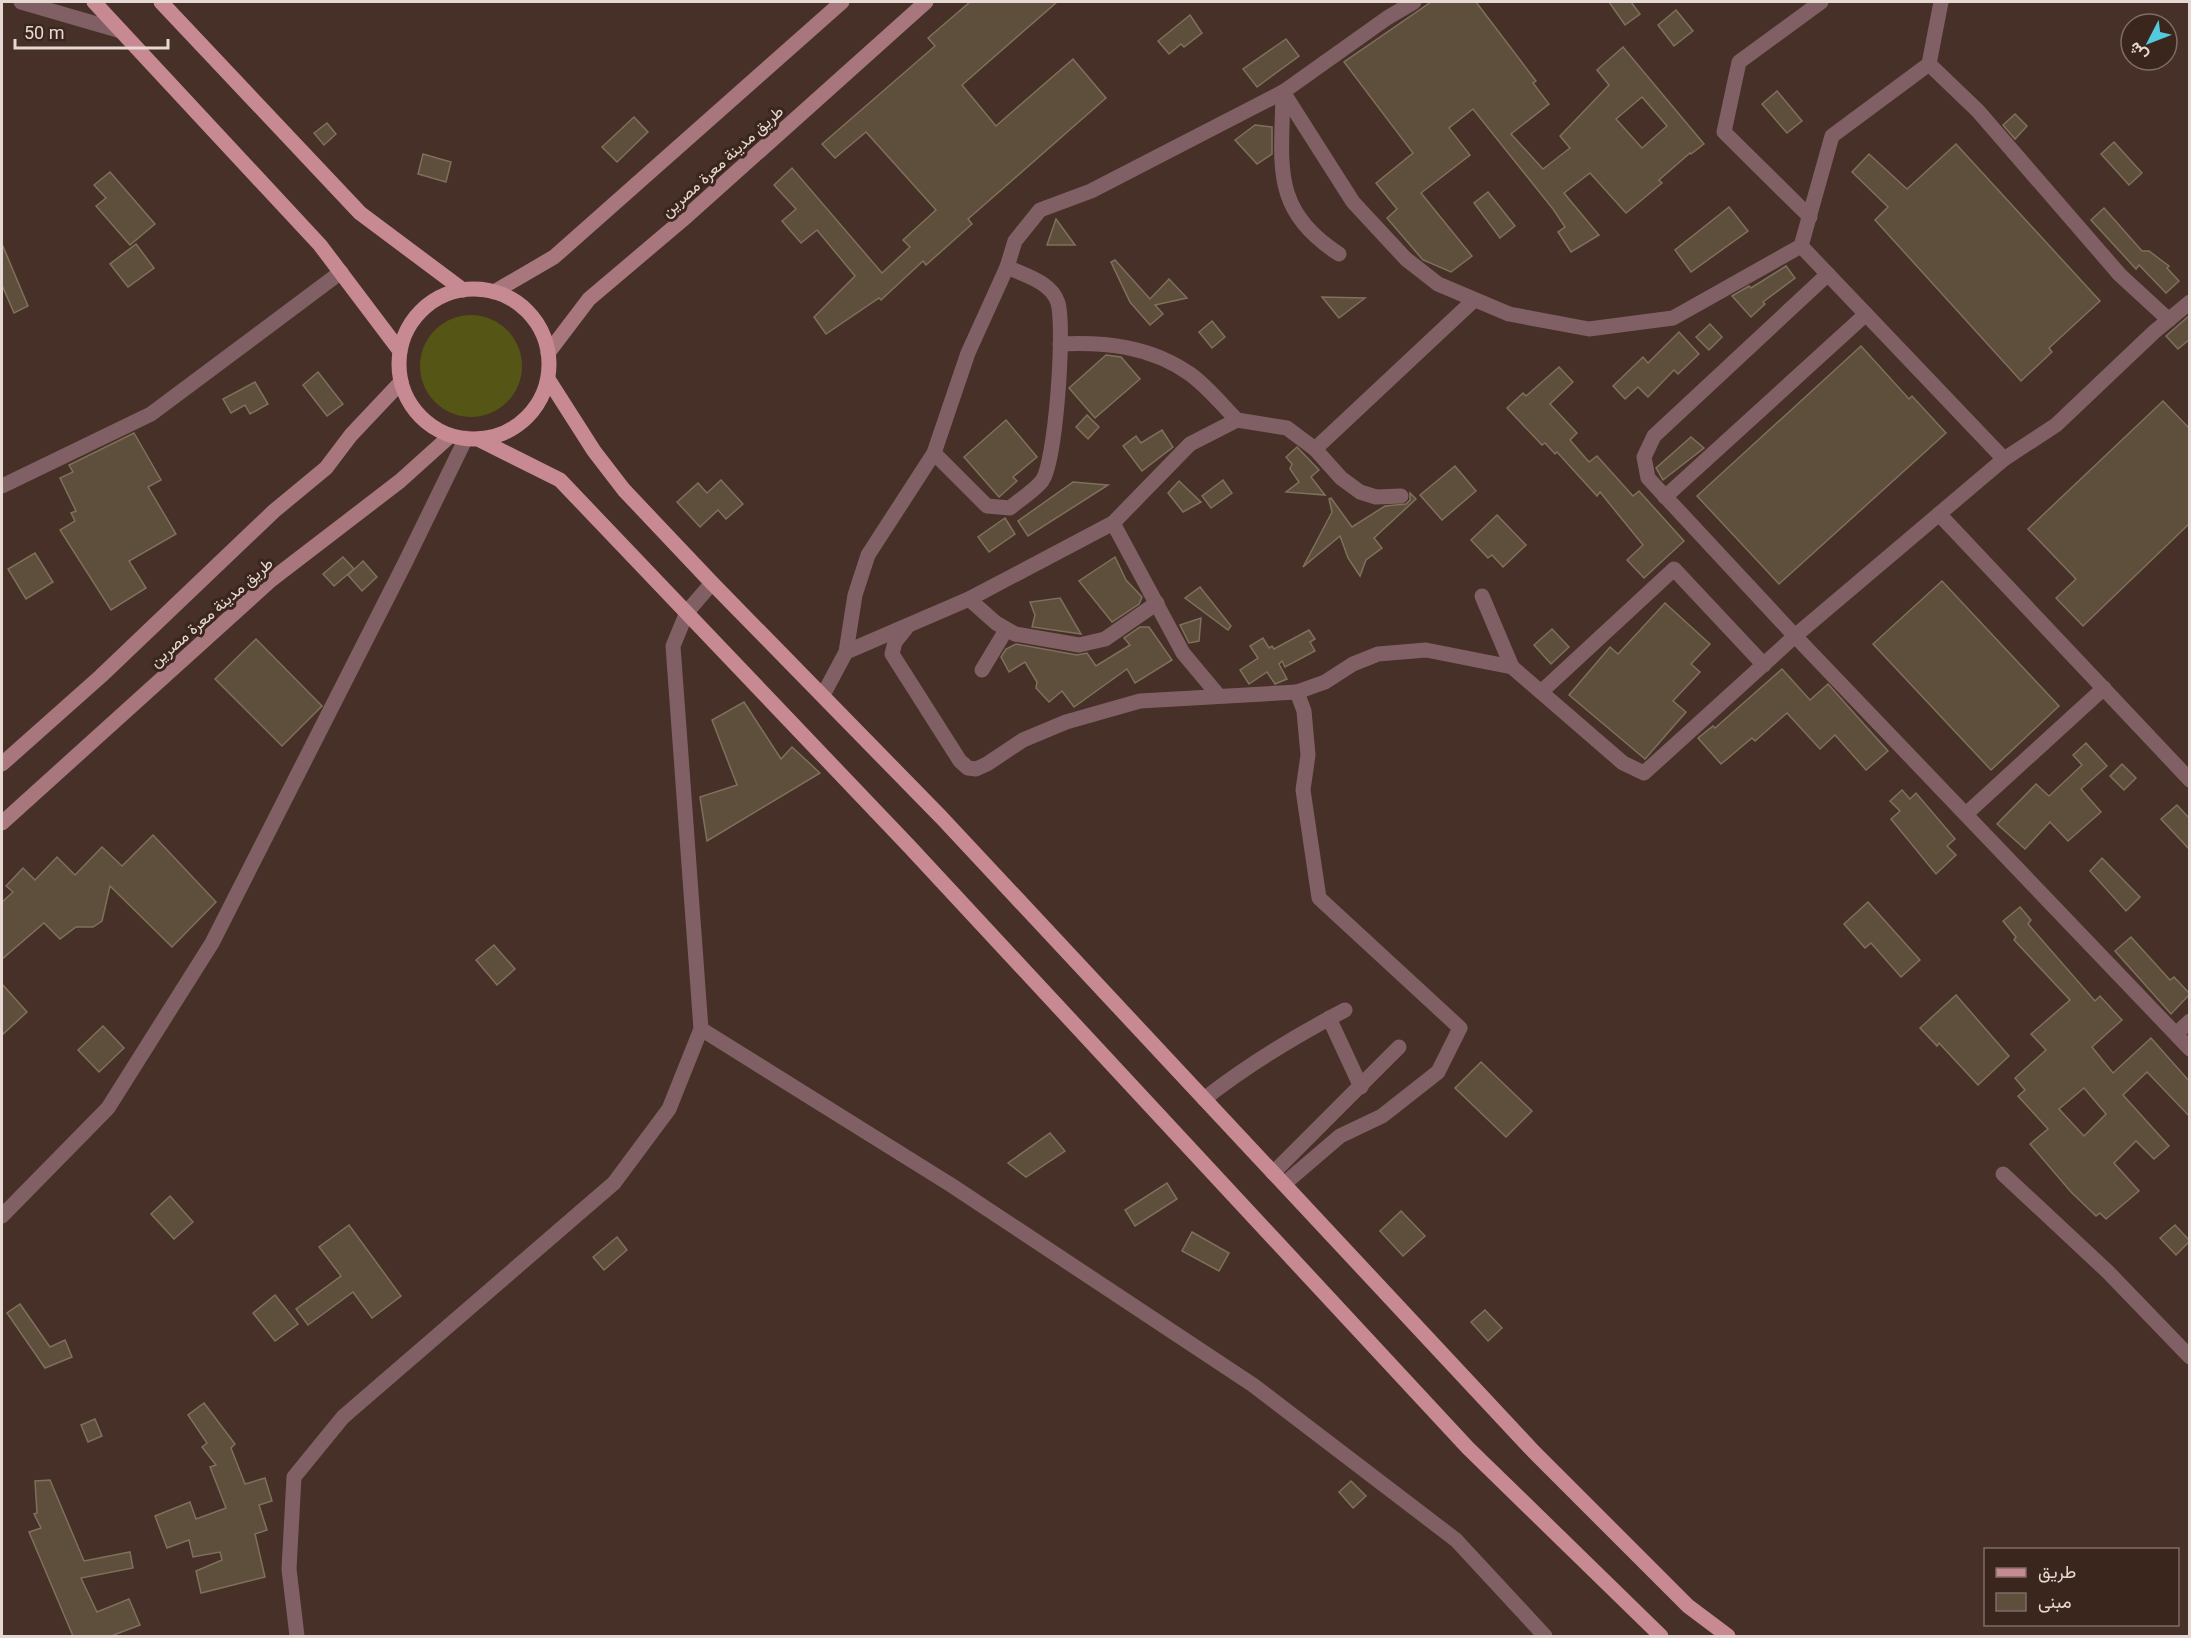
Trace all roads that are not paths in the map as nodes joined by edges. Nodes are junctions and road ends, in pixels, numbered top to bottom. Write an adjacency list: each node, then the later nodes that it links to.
1 (21, 2): 9 (street)
2 (94, 2): 9 (main road)
3 (161, 2): 18 (main road)
4 (842, 2): 19 (main road)
5 (926, 2): 26 (main road, طريق مدينة معرة مصرين)
6 (1414, 2): 11 (street)
7 (1821, 2): 12 (street)
8 (1941, 2): 10 (street)
9 (121, 31): 16 (main road)
10 (1929, 64): 12 (street); 23 (street)
11 (1283, 92): 14 (street); 15 (street); 20 (street)
12 (1809, 217): 13 (street)
13 (1801, 246): 17 (street); 20 (street)
14 (1339, 254)
15 (1007, 267): 24 (street); 32 (street)
16 (340, 272): 25 (main road); 34 (street)
17 (1828, 274): 22 (street); 36 (street)
18 (464, 290): 19 (main road); 25 (main road)
19 (494, 292): 26 (main road)
20 (1473, 301): 31 (street)
21 (2190, 302): 23 (street)
22 (1866, 314): 33 (street); 36 (street)
23 (2169, 320): 33 (street)
24 (1060, 344): 29 (street); 32 (street)
25 (400, 351): 28 (main road)
26 (548, 353): 27 (main road)
27 (548, 379): 30 (main road); 39 (main road)
28 (401, 382): 30 (main road); 56 (main road, طريق مدينة معرة مصرين)
29 (1237, 420): 31 (street); 38 (street)
30 (465, 438): 43 (main road); 59 (main road, طريق مدينة معرة مصرين); 71 (street)
31 (1315, 449): 35 (street)
32 (934, 453): 47 (street)
33 (2004, 459): 37 (street)
34 (2, 486)
35 (1401, 496)
36 (1665, 497): 46 (street)
37 (1939, 514): 46 (street); 51 (street)
38 (1113, 523): 41 (street); 42 (street)
39 (712, 583): 43 (street); 54 (main road)
40 (1482, 596): 49 (street)
41 (969, 599): 44 (street); 45 (street)
42 (1157, 603): 45 (street); 55 (street)
43 (687, 612): 63 (street); 75 (main road)
44 (907, 627): 47 (street); 55 (street)
45 (1006, 630): 50 (street)
46 (1795, 636): 48 (street); 58 (street)
47 (846, 652): 54 (street)
48 (1764, 665): 53 (street); 53 (street)
49 (1512, 667): 52 (street); 53 (street)
50 (982, 670)
51 (2104, 688): 57 (street); 58 (street)
52 (1297, 692): 55 (street); 70 (street)
53 (1540, 692)
54 (823, 695): 68 (main road)
55 (1219, 696)
56 (2, 764)
57 (2190, 780)
58 (1965, 814): 64 (street)
59 (2, 823)
60 (1345, 1010): 61 (street)
61 (1329, 1018): 67 (street); 68 (street)
62 (2190, 1021): 64 (street)
63 (701, 1029): 73 (street); 74 (street)
64 (2176, 1034): 66 (street)
65 (1399, 1047): 67 (street)
66 (2190, 1049)
67 (1361, 1087): 70 (street)
68 (1204, 1098): 70 (main road)
69 (2003, 1174): 72 (street)
70 (1279, 1179): 76 (main road)
71 (2, 1216)
72 (2190, 1358)
73 (297, 1636)
74 (1545, 1636)
75 (1662, 1636)
76 (1728, 1636)

